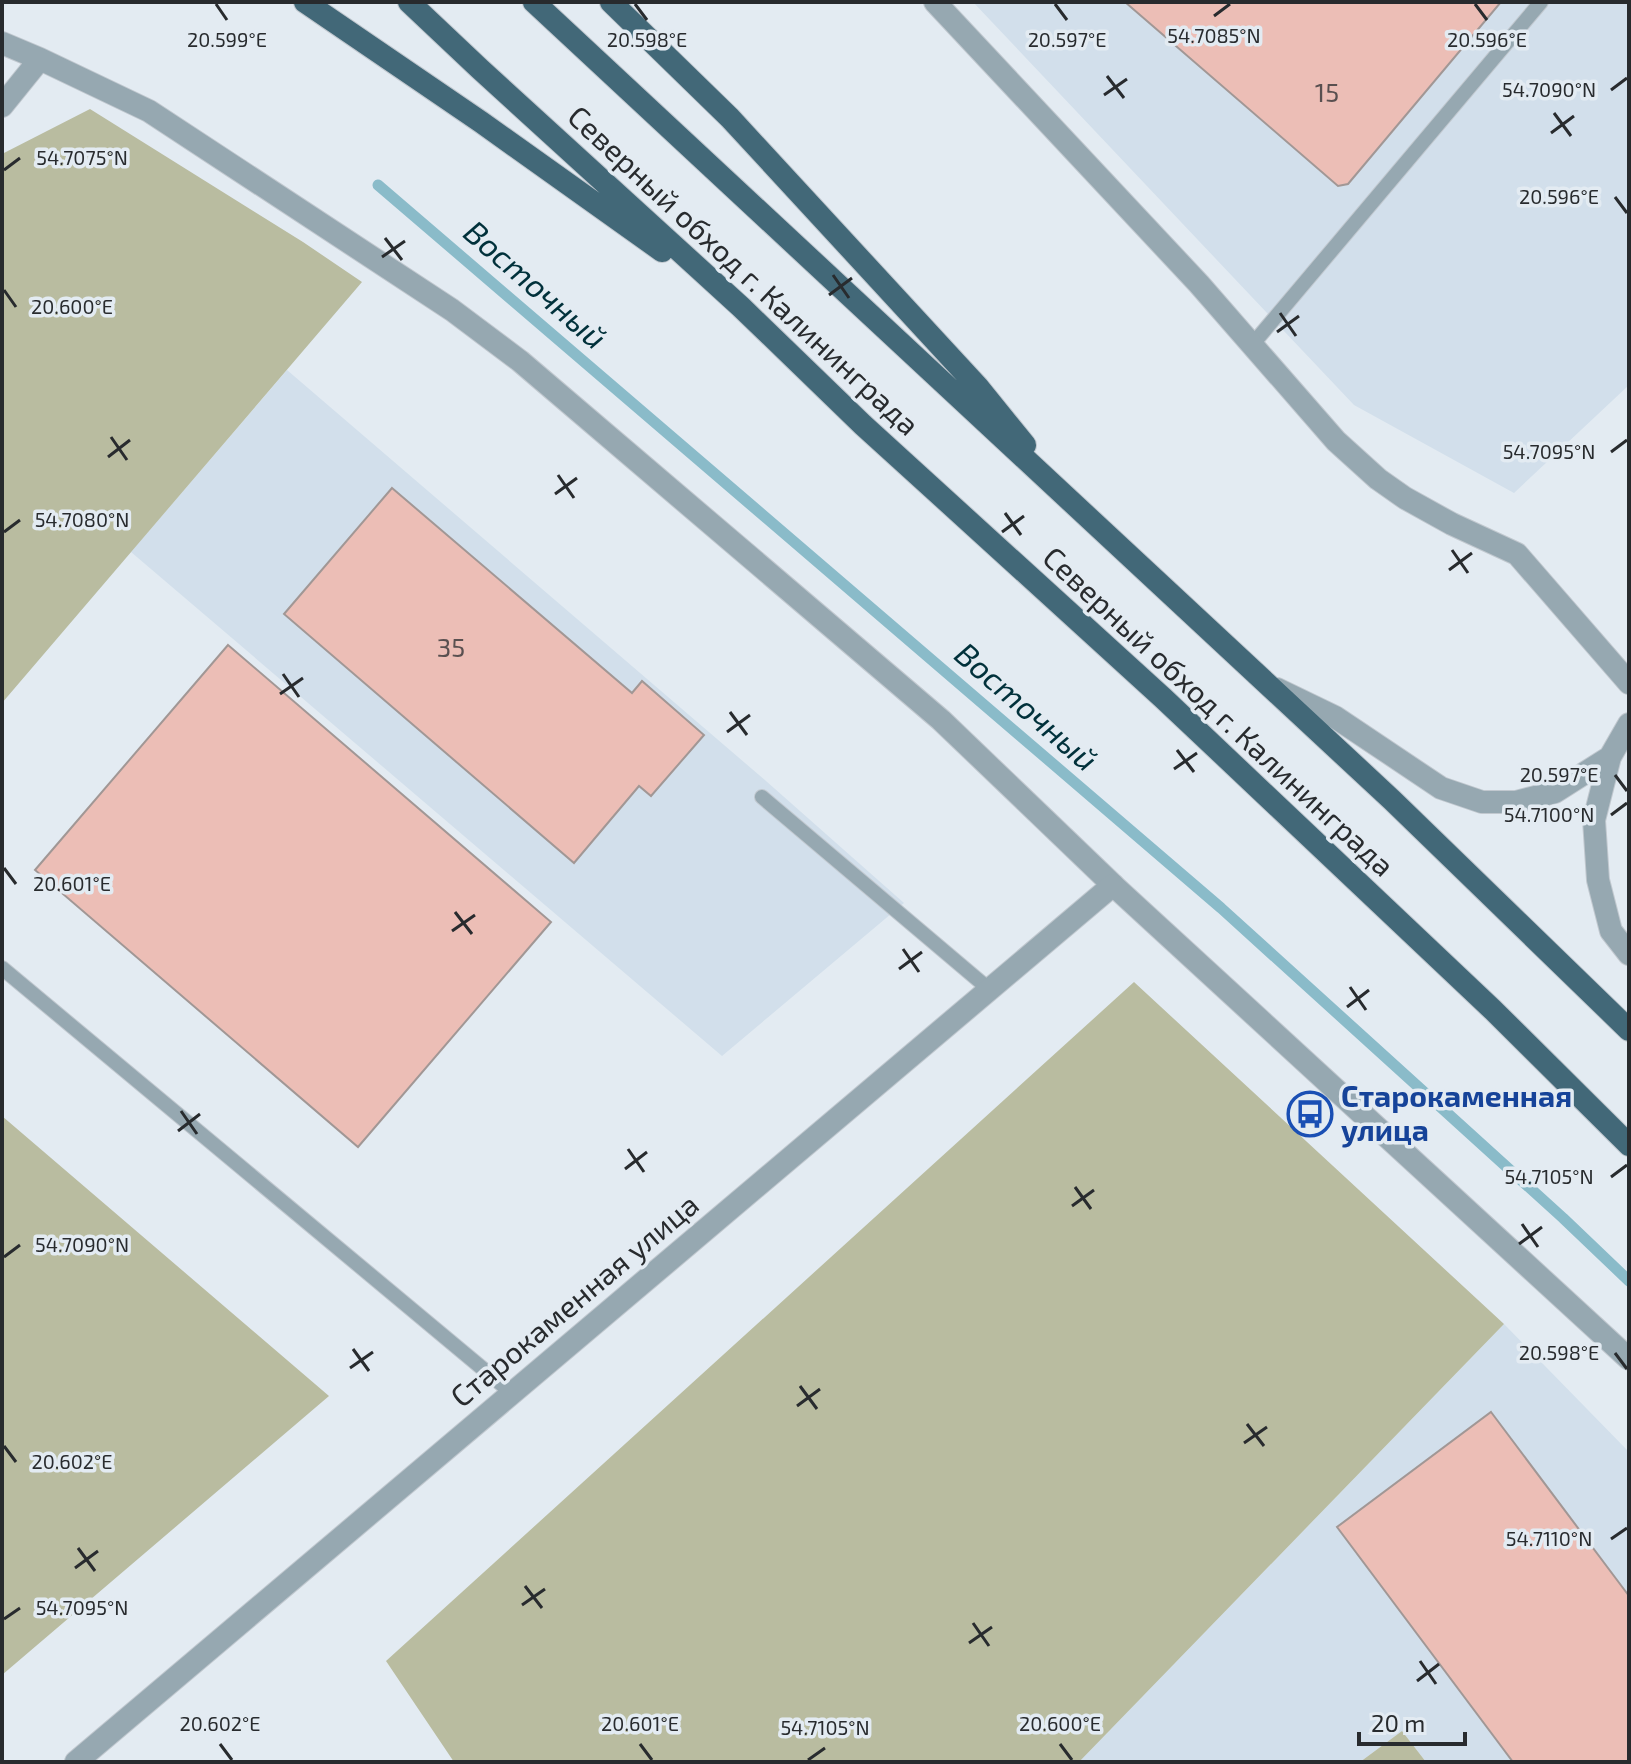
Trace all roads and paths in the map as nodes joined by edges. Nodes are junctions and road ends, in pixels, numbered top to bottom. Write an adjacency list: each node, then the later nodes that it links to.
1 (305, 2): 10 (highway)
2 (409, 2): 10 (highway, Северный обход г. Калининграда)
3 (534, 2): 12 (highway, Северный обход г. Калининграда)
4 (611, 2): 12 (highway)
5 (1541, 2): 11 (lane)
6 (942, 5): 11 (street)
7 (2, 43): 8 (street)
8 (40, 59): 9 (street); 18 (street)
9 (2, 106)
10 (741, 307): 23 (highway, Северный обход г. Калининграда)
11 (1252, 345): 14 (street)
12 (1077, 508): 13 (highway, Северный обход г. Калининграда)
13 (1265, 683): 16 (street); 22 (highway, Северный обход г. Калининграда)
14 (1629, 683)
15 (1629, 724): 16 (street)
16 (1610, 757): 19 (street)
17 (762, 797): 21 (lane)
18 (1113, 885): 21 (street, Старокаменная улица); 24 (street)
19 (1629, 954)
20 (2, 968): 25 (lane)
21 (990, 990): 25 (street, Старокаменная улица)
22 (1629, 1030)
23 (1629, 1145)
24 (1629, 1359)
25 (512, 1393): 26 (street, Старокаменная улица)
26 (76, 1762)

